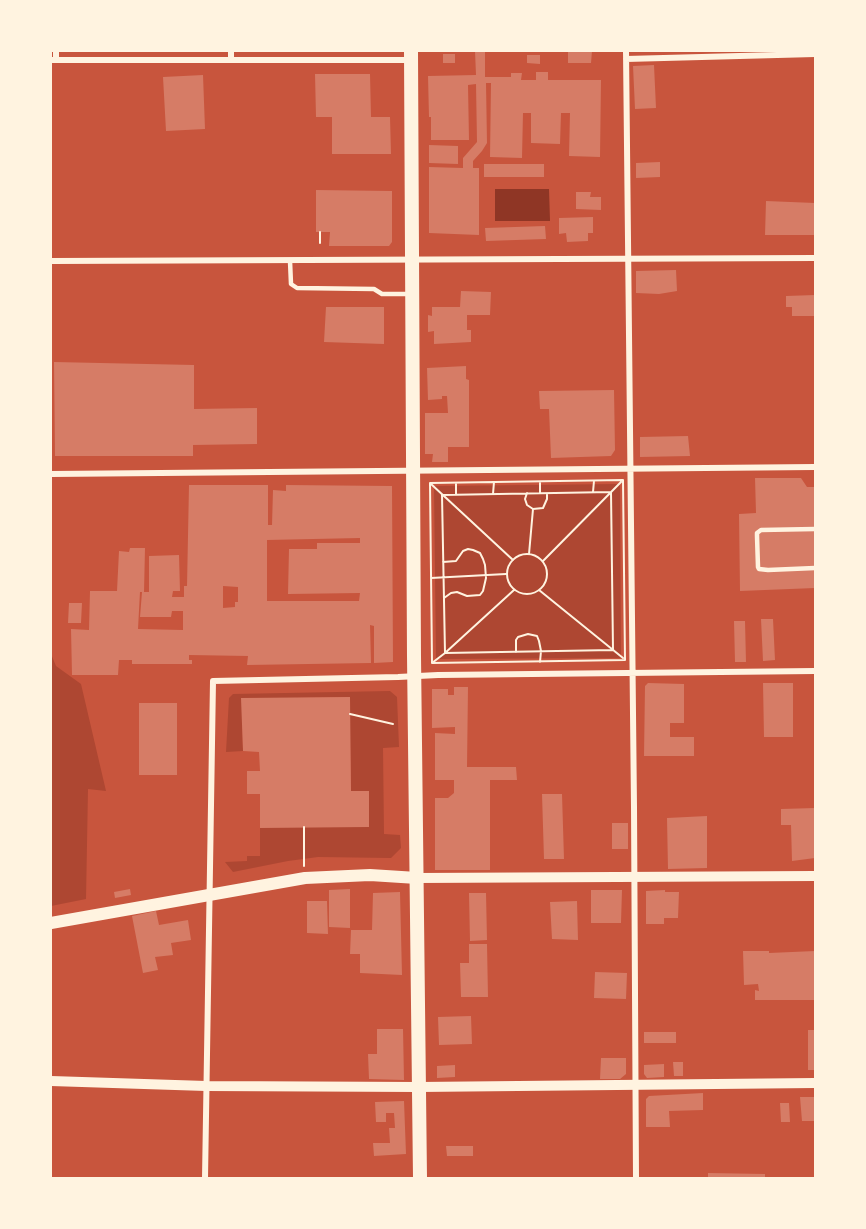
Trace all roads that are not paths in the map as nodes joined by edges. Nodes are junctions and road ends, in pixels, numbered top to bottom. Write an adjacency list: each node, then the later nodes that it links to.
1 (56, 51): 6 (street)
2 (231, 51): 7 (street)
3 (815, 54): 4 (street)
4 (626, 55): 9 (street)
5 (411, 56): 7 (street); 10 (main road)
6 (53, 60): 7 (street)
7 (231, 60)
8 (815, 258): 9 (street)
9 (629, 259): 10 (street); 15 (street)
10 (411, 260): 12 (street); 13 (main road)
11 (51, 261): 12 (street)
12 (290, 261): 13 (lane)
13 (411, 294): 16 (main road)
14 (815, 467): 15 (street)
15 (631, 469): 16 (street); 21 (street)
16 (413, 471): 17 (street); 22 (main road)
17 (51, 474)
18 (815, 528): 19 (lane)
19 (815, 568)
20 (815, 671): 21 (street)
21 (633, 672): 22 (street); 24 (street)
22 (414, 676): 25 (main road); 26 (street)
23 (815, 876): 24 (street)
24 (634, 877): 25 (street); 30 (street)
25 (417, 878): 26 (main road); 32 (main road)
26 (210, 895): 27 (main road); 31 (street)
27 (51, 923)
28 (51, 1081): 31 (street)
29 (815, 1083): 30 (street)
30 (636, 1085): 32 (street); 35 (street)
31 (206, 1086): 32 (street); 33 (street)
32 (419, 1087): 34 (main road)
33 (205, 1178)
34 (420, 1178)
35 (636, 1178)

